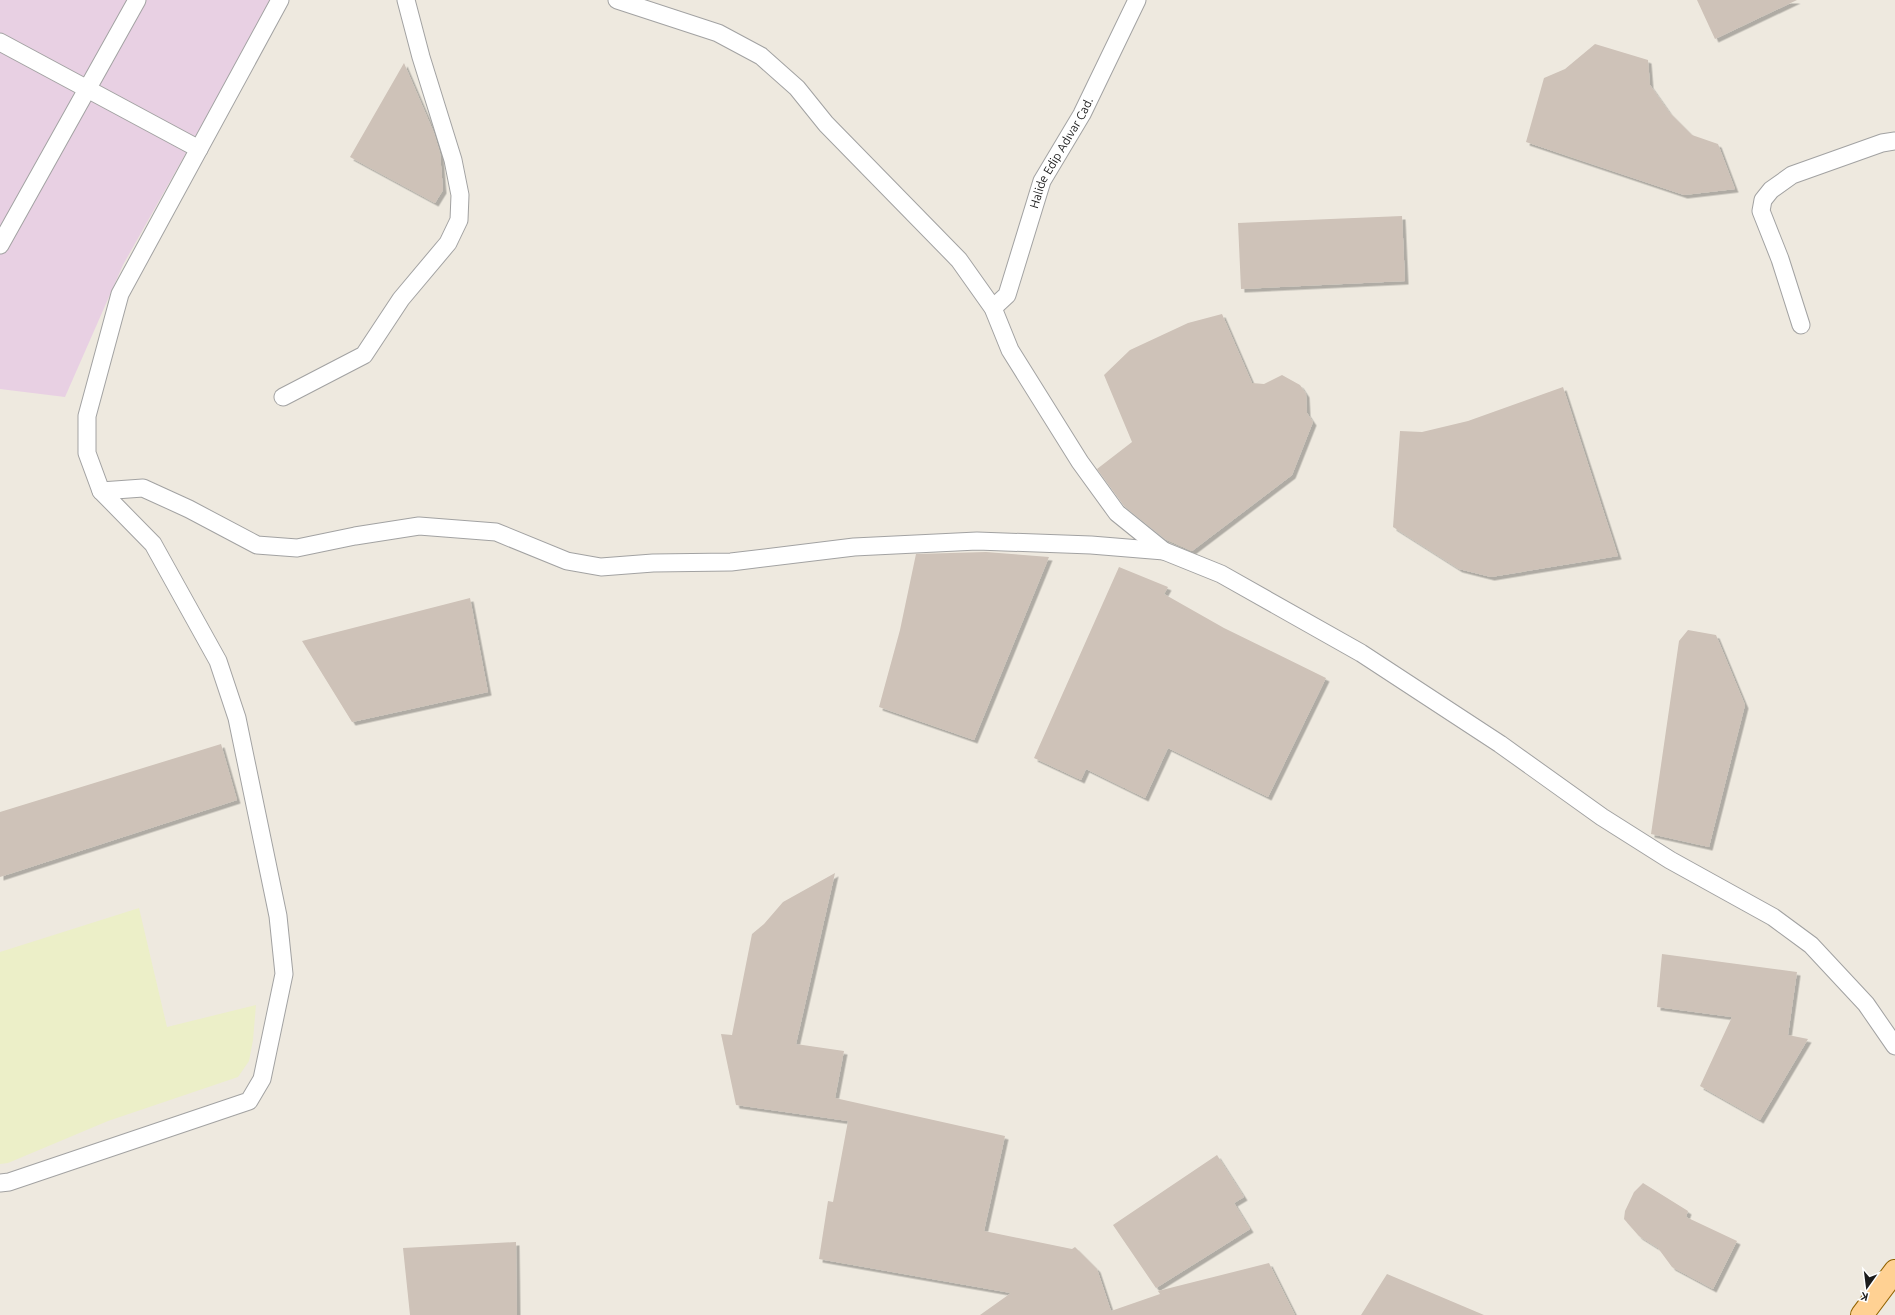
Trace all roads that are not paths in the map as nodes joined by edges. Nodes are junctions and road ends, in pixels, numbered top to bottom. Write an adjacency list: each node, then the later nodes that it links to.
1 (137, 0): 7 (street)
2 (280, 0): 9 (street)
3 (406, 0): 13 (street)
4 (617, 0): 11 (street)
5 (1137, 0): 11 (street, Halide Edip Adıvar Cad.)
6 (0, 42): 7 (street)
7 (87, 89): 9 (street); 10 (street)
8 (1895, 141): 12 (street)
9 (199, 149): 14 (street)
10 (0, 245)
11 (993, 308): 15 (street)
12 (1801, 325)
13 (283, 397)
14 (102, 491): 15 (street); 17 (street)
15 (1164, 551): 16 (street)
16 (1895, 1046)
17 (0, 1183)
18 (1895, 1271): 19 (main road)
19 (1862, 1315)

